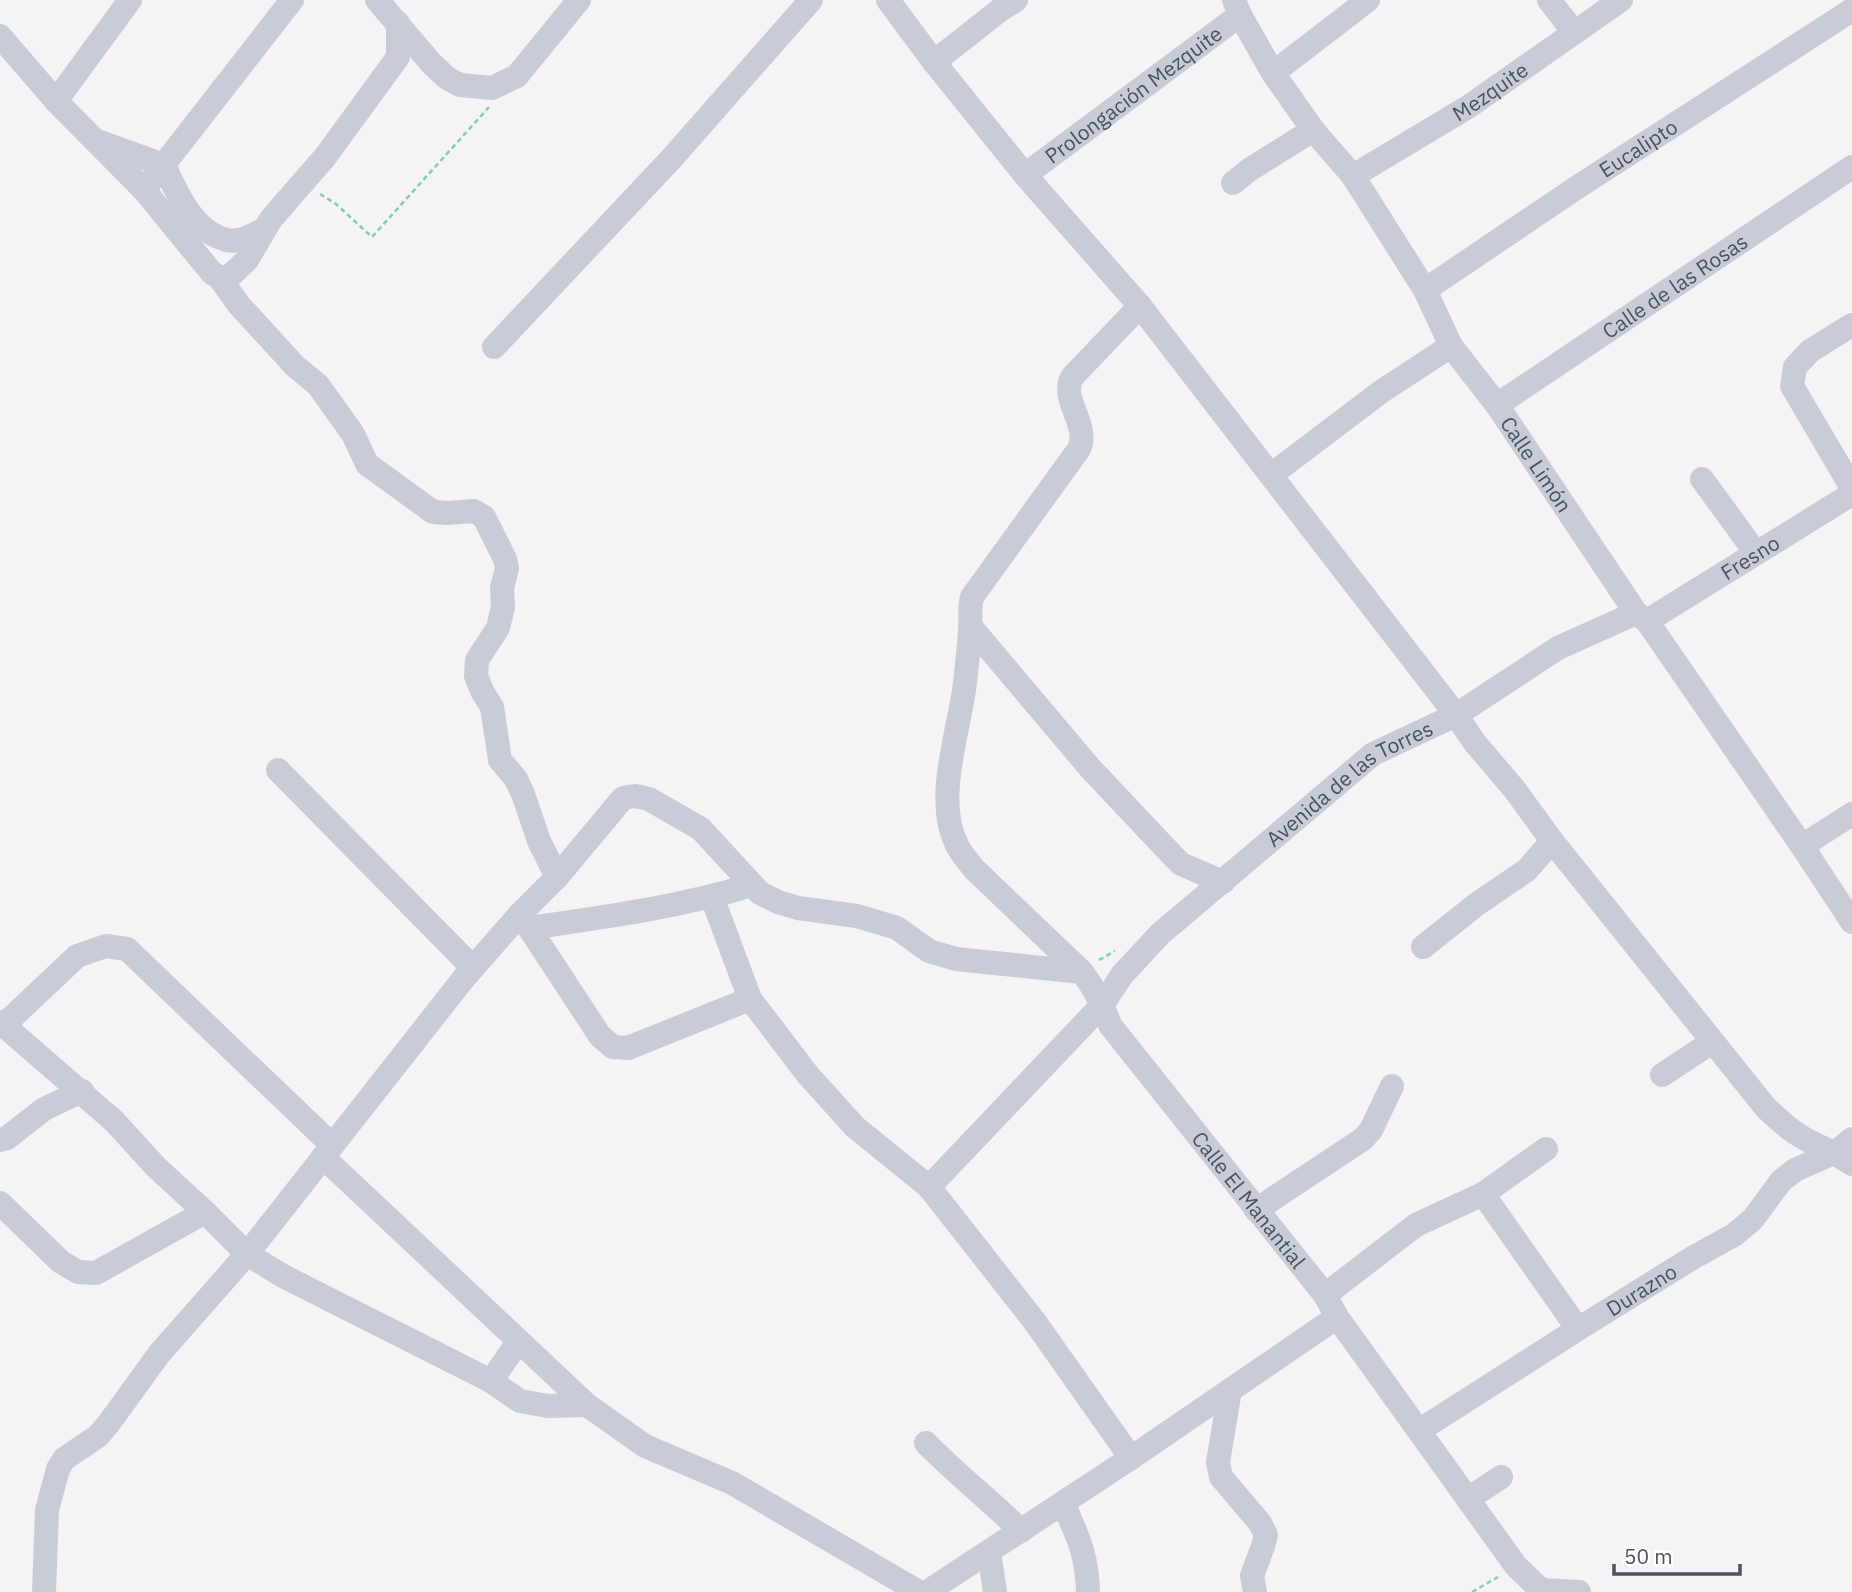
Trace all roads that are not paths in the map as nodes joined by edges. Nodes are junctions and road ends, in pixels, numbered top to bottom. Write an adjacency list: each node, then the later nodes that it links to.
1 (130, 0): 20 (street)
2 (292, 0): 23 (street)
3 (377, 0): 13 (street)
4 (579, 0): 18 (street)
5 (811, 0): 35 (street)
6 (888, 0): 17 (street)
7 (1016, 0): 17 (street)
8 (1368, 0): 19 (street)
9 (1549, 0): 14 (street)
10 (1621, 0): 14 (street, Mezquite)
11 (1237, 8): 19 (street, Calle Limón); 25 (street, Prolongación Mezquite)
12 (1852, 10): 31 (street, Eucalipto)
13 (398, 23): 16 (street); 18 (street)
14 (1574, 32): 26 (street, Mezquite)
15 (0, 36): 20 (street)
16 (398, 57): 18 (street); 29 (street)
17 (934, 62): 25 (street)
18 (432, 64)
19 (1273, 73): 21 (street, Calle Limón)
20 (56, 101): 22 (street)
21 (1313, 130): 26 (street, Calle Limón); 27 (street)
22 (93, 139): 23 (street); 28 (street)
23 (164, 165): 28 (street); 29 (street)
24 (1852, 167): 36 (street, Calle de las Rosas)
25 (1025, 175): 32 (street)
26 (1353, 176): 31 (street, Calle Limón)
27 (1233, 183)
28 (144, 190): 30 (street)
29 (264, 229): 30 (street)
30 (219, 277): 49 (street)
31 (1425, 290): 34 (street, Calle Limón)
32 (1140, 306): 37 (street); 43 (street, Calle El Manantial)
33 (1852, 325): 39 (street)
34 (1451, 346): 36 (street, Calle Limón); 37 (street)
35 (494, 347)
36 (1497, 405): 42 (street, Calle Limón)
37 (1271, 475): 44 (street)
38 (1702, 479): 41 (street)
39 (1852, 488)
40 (1852, 494): 41 (street, Fresno)
41 (1756, 553): 42 (street, Fresno)
42 (1642, 617): 44 (street, Avenida de las Torres); 48 (street, Calle Limón)
43 (971, 627): 50 (street); 57 (street, Calle El Manantial)
44 (1456, 715): 47 (street); 50 (street, Avenida de las Torres)
45 (278, 770): 56 (street)
46 (1852, 814): 48 (street)
47 (1552, 841): 55 (street); 61 (street)
48 (1802, 846): 54 (street, Calle Limón)
49 (557, 877): 51 (street); 53 (street)
50 (1223, 882): 59 (street, Avenida de las Torres)
51 (752, 885): 52 (street); 57 (street)
52 (712, 897): 53 (street); 58 (street)
53 (525, 921): 56 (street); 58 (street)
54 (1852, 922)
55 (1423, 947)
56 (473, 968): 67 (street)
57 (1082, 972): 59 (street, Calle El Manantial)
58 (750, 999): 69 (street)
59 (1102, 1004): 69 (street, Avenida de las Torres); 72 (street, Calle El Manantial)
60 (2, 1023): 64 (street); 67 (street)
61 (1712, 1042): 62 (street); 68 (street)
62 (1662, 1075)
63 (1392, 1086): 72 (street)
64 (82, 1091): 65 (street); 73 (street)
65 (0, 1140)
66 (1546, 1149): 70 (street)
67 (328, 1151): 74 (street); 78 (street)
68 (1847, 1152): 77 (street, Durazno)
69 (929, 1187): 84 (street)
70 (1483, 1194): 75 (street); 77 (street)
71 (0, 1203): 73 (street)
72 (1256, 1210): 75 (street, Calle El Manantial)
73 (205, 1212): 74 (street)
74 (247, 1254): 79 (street); 92 (street)
75 (1325, 1295): 76 (street, Calle El Manantial)
76 (1337, 1317): 80 (street); 82 (street, Calle El Manantial)
77 (1578, 1329): 82 (street, Durazno)
78 (518, 1342): 79 (street); 81 (street)
79 (491, 1381): 81 (street)
80 (1230, 1390): 84 (street); 95 (street)
81 (587, 1405): 90 (street)
82 (1420, 1430): 86 (street, Calle El Manantial)
83 (926, 1443): 88 (street)
84 (1131, 1458): 87 (street)
85 (1501, 1478): 86 (street)
86 (1468, 1499): 91 (street, Calle El Manantial)
87 (1063, 1503): 88 (street); 94 (street)
88 (1021, 1531): 89 (street)
89 (989, 1552): 90 (street); 93 (street)
90 (934, 1590)
91 (1542, 1591): 96 (street)
92 (44, 1592)
93 (995, 1592)
94 (1088, 1592)
95 (1255, 1592)
96 (1579, 1592)

